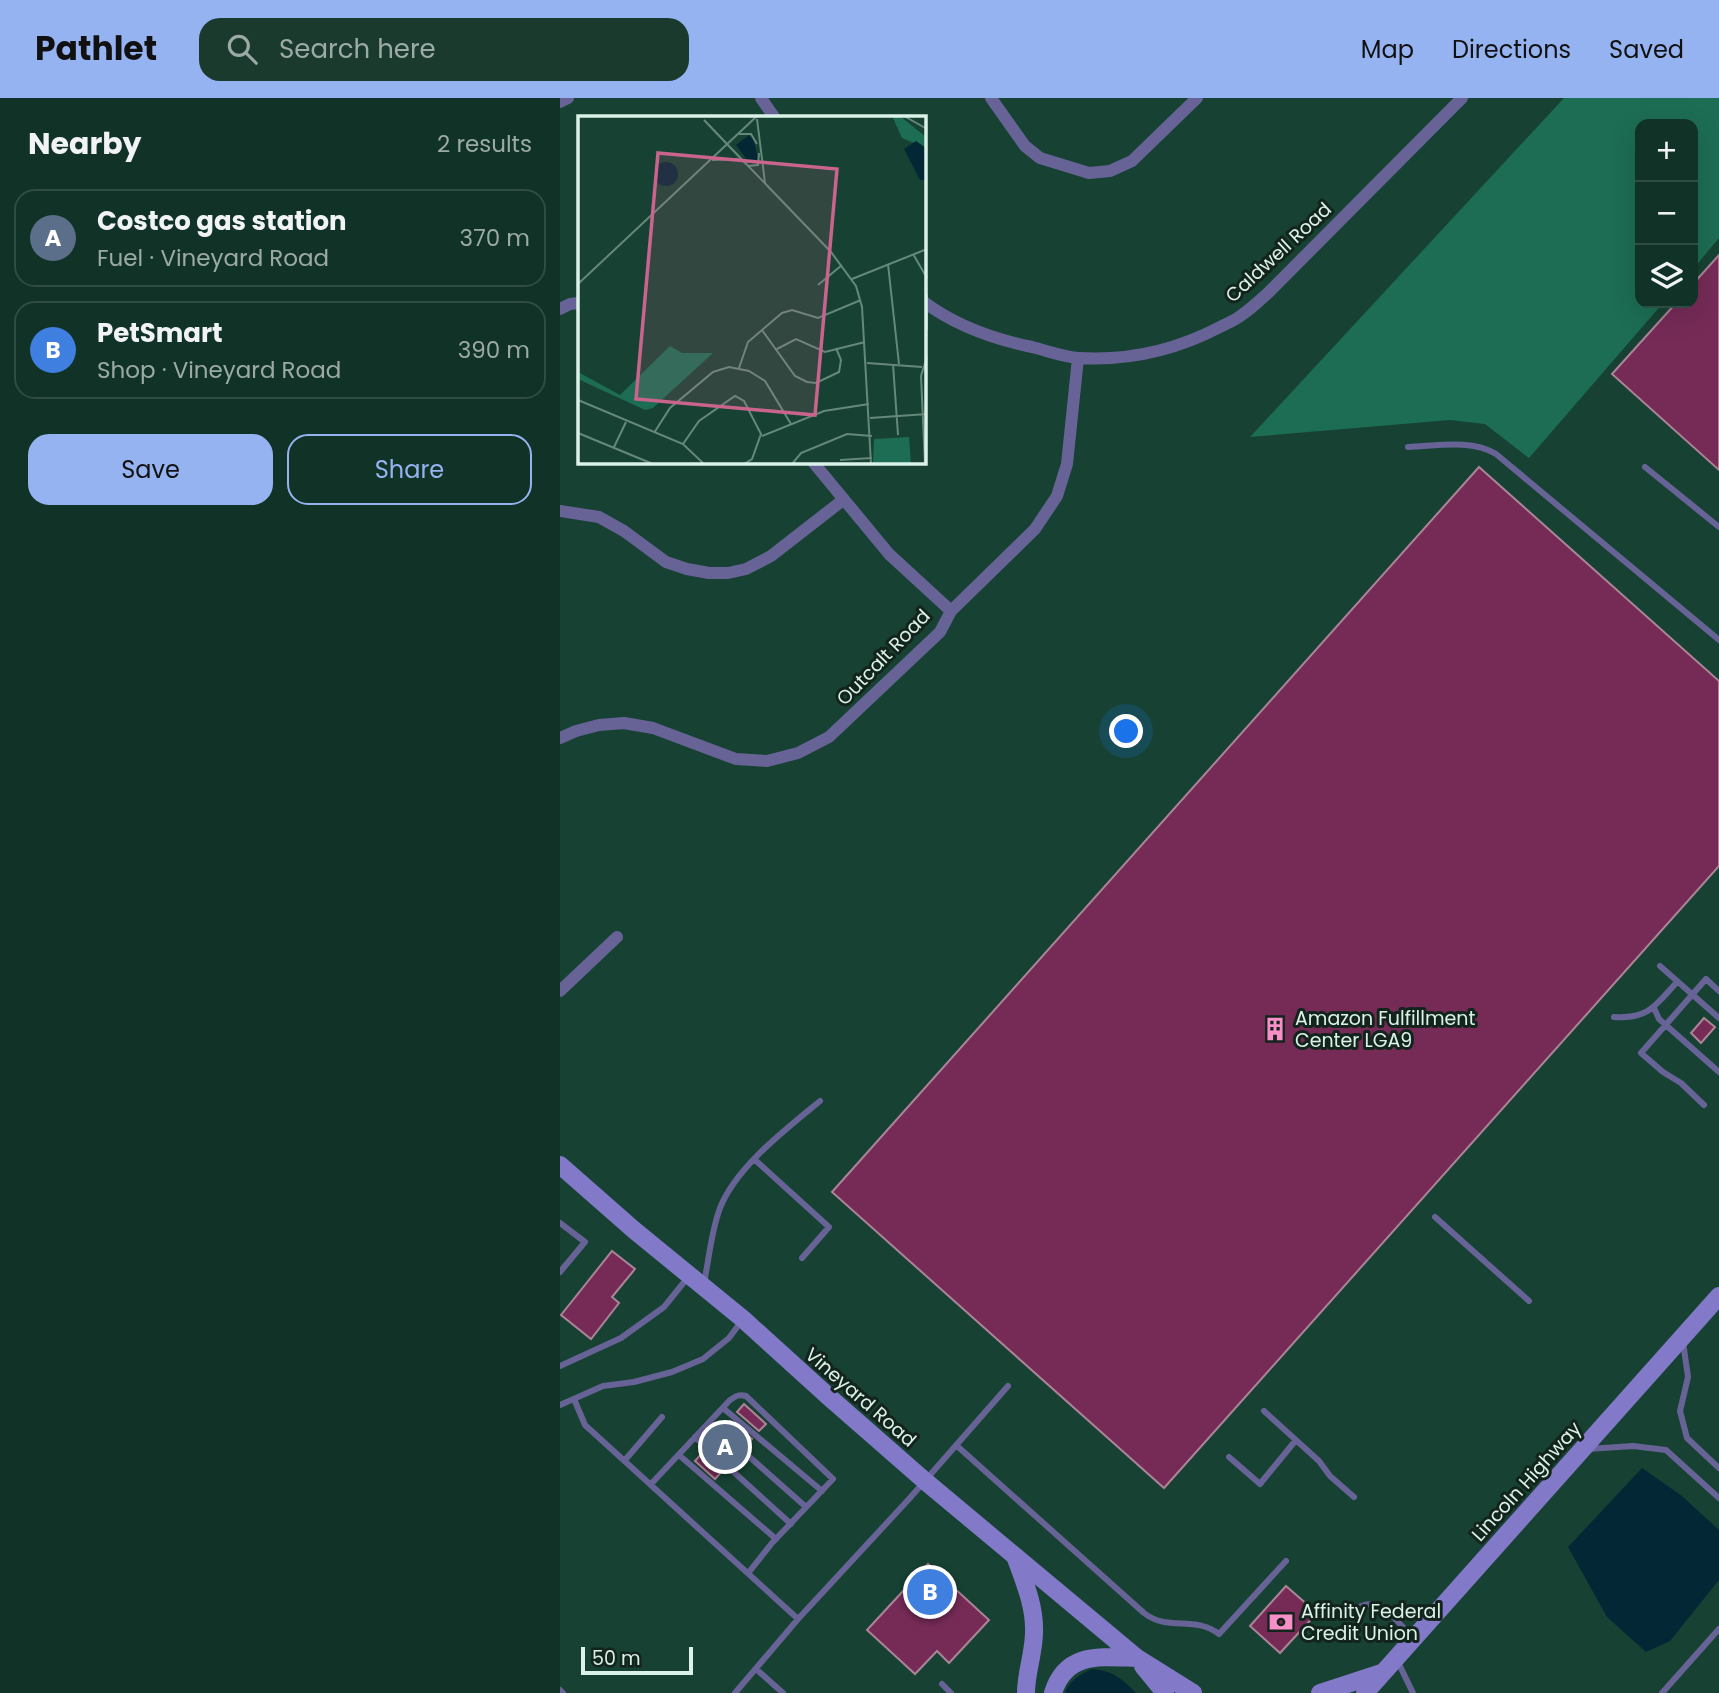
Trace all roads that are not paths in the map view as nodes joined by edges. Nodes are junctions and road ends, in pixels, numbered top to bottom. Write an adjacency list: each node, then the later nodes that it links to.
1 (568, 98): 6 (street)
2 (761, 98): 7 (street)
3 (991, 98): 4 (street)
4 (1197, 98)
5 (1462, 98): 11 (street, Caldwell Road)
6 (560, 102)
7 (773, 116)
8 (578, 303): 10 (street)
9 (926, 304): 11 (street, Caldwell Road)
10 (560, 309)
11 (1078, 358): 18 (street, Outcalt Road)
12 (1408, 447): 19 (lane)
13 (815, 464): 15 (street)
14 (1645, 467): 17 (lane)
15 (843, 500): 16 (street); 18 (street)
16 (560, 511)
17 (1719, 527)
18 (951, 611): 20 (street, Outcalt Road)
19 (1719, 640)
20 (560, 738)
21 (617, 937): 25 (street)
22 (1660, 966): 23 (lane)
23 (1677, 982): 26 (lane); 27 (lane)
24 (1719, 990): 26 (lane)
25 (560, 991)
26 (1692, 995): 29 (lane); 30 (lane)
27 (1654, 1008): 28 (lane); 30 (lane)
28 (1614, 1017)
29 (1719, 1018)
30 (1666, 1025): 31 (lane); 33 (lane)
31 (1719, 1072)
32 (820, 1101): 34 (lane)
33 (1704, 1105)
34 (754, 1159): 38 (lane); 40 (lane)
35 (560, 1165): 40 (street, Vineyard Road)
36 (1435, 1217): 42 (lane)
37 (560, 1223): 39 (lane)
38 (802, 1258)
39 (560, 1272)
40 (697, 1280): 43 (street, Vineyard Road); 45 (lane)
41 (1719, 1296): 44 (street, Lincoln Highway)
42 (1529, 1301)
43 (743, 1319): 47 (lane); 61 (street, Vineyard Road)
44 (1682, 1338): 56 (street, Lincoln Highway); 60 (lane)
45 (560, 1366)
46 (1008, 1386): 55 (lane)
47 (574, 1399): 48 (lane); 59 (lane)
48 (560, 1405)
49 (723, 1408): 52 (lane); 63 (lane); 63 (lane)
50 (1264, 1411): 54 (lane)
51 (662, 1418): 59 (lane)
52 (710, 1422): 53 (lane); 66 (lane)
53 (695, 1437): 57 (lane); 67 (lane)
54 (1296, 1440): 58 (lane); 64 (lane)
55 (956, 1445): 61 (lane); 70 (lane)
56 (1583, 1449): 65 (lane); 75 (street, Lincoln Highway)
57 (679, 1455): 62 (lane); 68 (lane)
58 (1229, 1457)
59 (625, 1461): 62 (lane)
60 (1719, 1468)
61 (925, 1481): 69 (street, Vineyard Road); 73 (lane)
62 (651, 1484): 71 (lane)
63 (822, 1491): 66 (lane)
64 (1354, 1497)
65 (1719, 1498)
66 (806, 1507): 67 (lane)
67 (791, 1524): 68 (lane)
68 (776, 1539): 71 (lane)
69 (1016, 1556): 76 (street, Vineyard Road); 83 (street)
70 (1286, 1561)
71 (749, 1572): 73 (lane)
72 (1351, 1614): 75 (lane)
73 (798, 1619): 78 (lane)
74 (1719, 1629): 90 (lane)
75 (1414, 1638): 77 (street, Lincoln Highway)
76 (1137, 1658): 84 (street); 85 (street, Vineyard Road); 86 (street, Vineyard Road)
77 (1390, 1665): 87 (street); 88 (street, Lincoln Highway); 89 (lane)
78 (756, 1669): 80 (lane); 81 (lane)
79 (942, 1684): 82 (lane)
80 (735, 1693)
81 (783, 1693)
82 (951, 1693)
83 (1026, 1693)
84 (1053, 1693)
85 (1165, 1693)
86 (1193, 1693)
87 (1320, 1693)
88 (1365, 1693)
89 (1413, 1693)
90 (1662, 1693)

